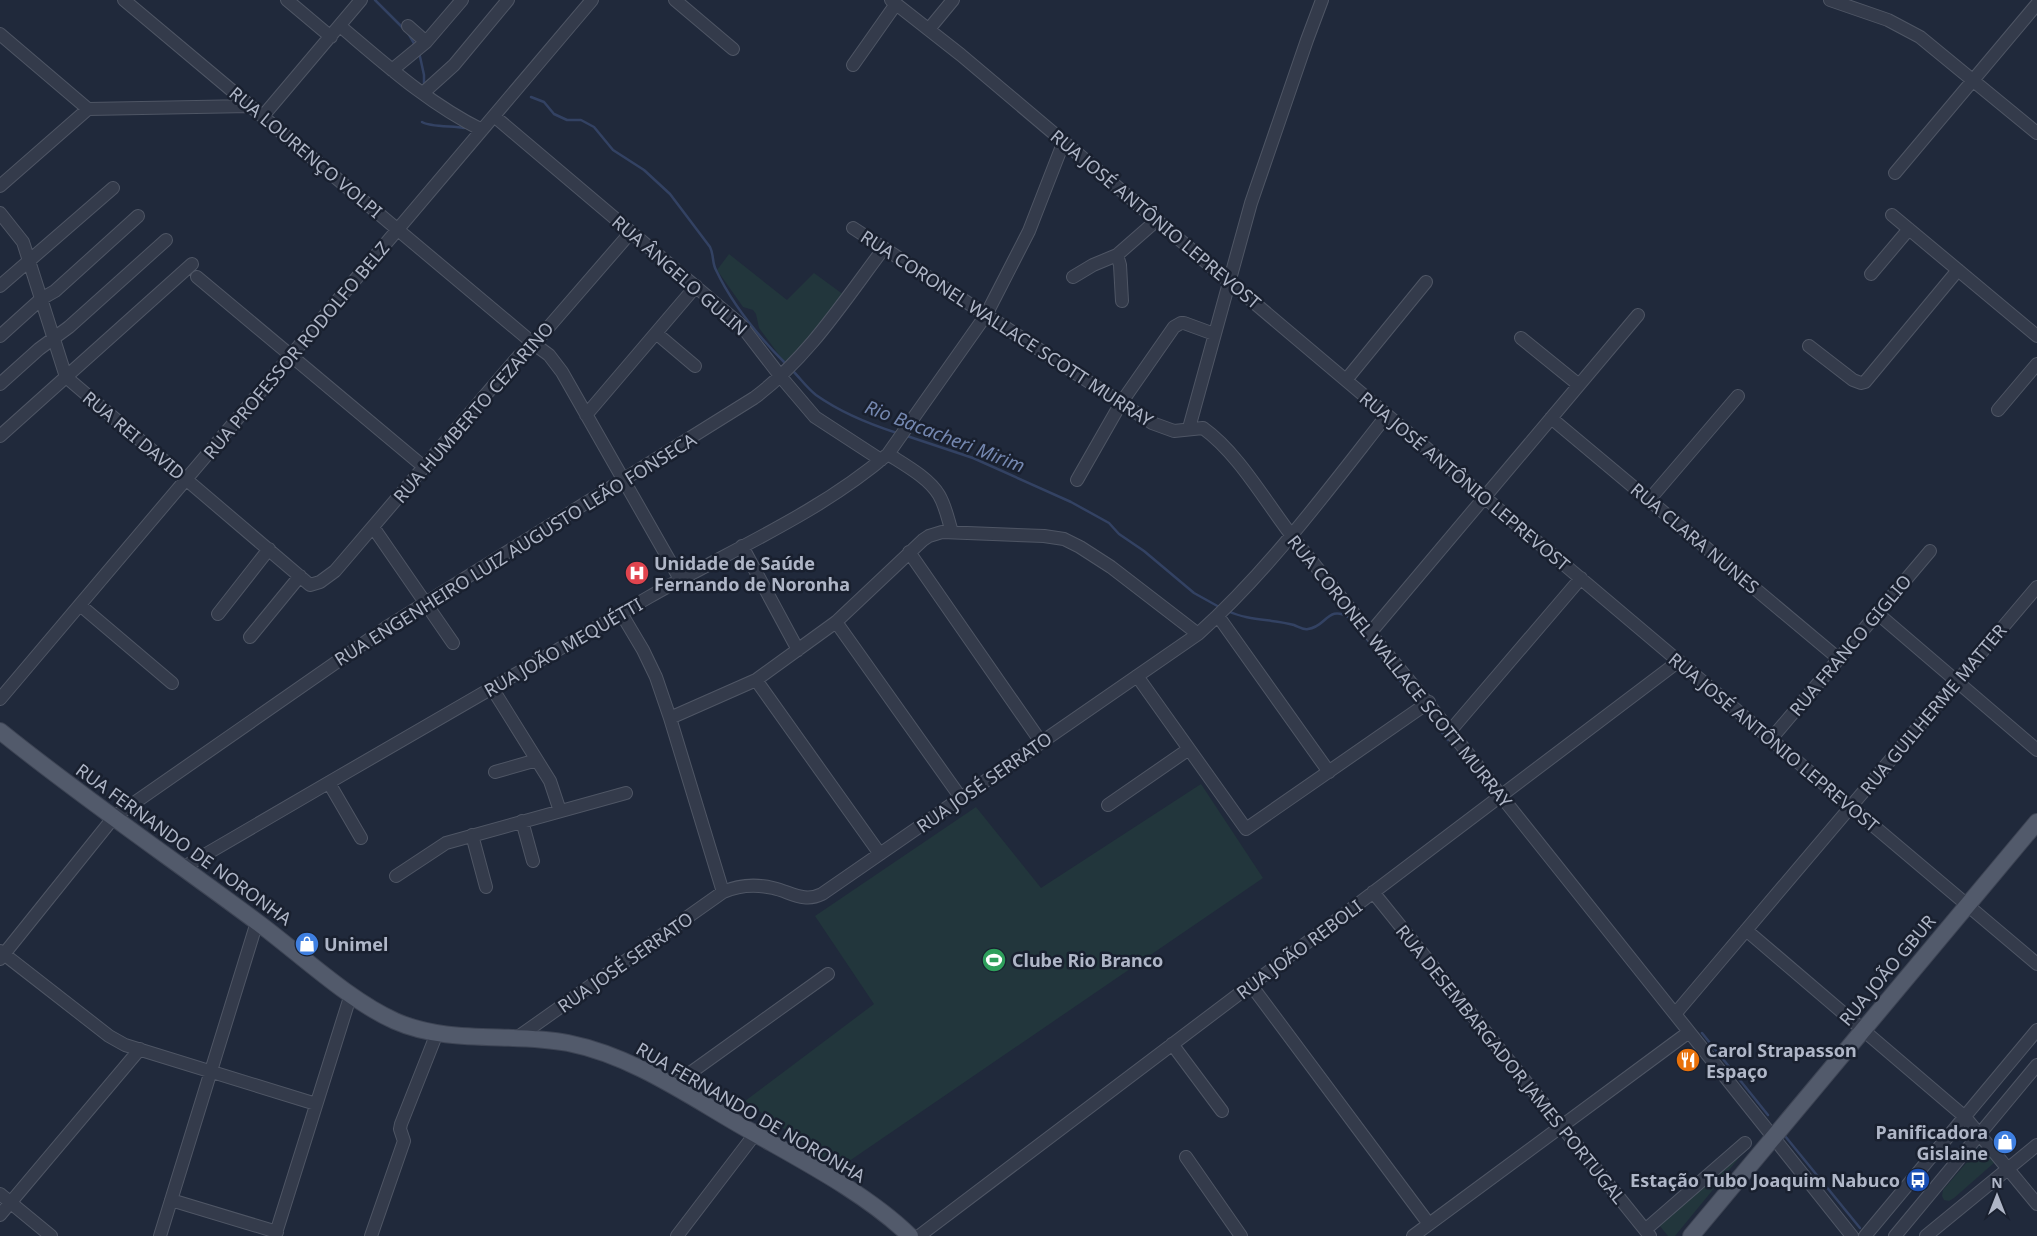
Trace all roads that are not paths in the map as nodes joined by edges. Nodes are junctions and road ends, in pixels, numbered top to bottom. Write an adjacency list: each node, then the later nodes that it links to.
1 (124, 0): 24 (street, RUA LOURENÇO VOLPI)
2 (287, 0): 17 (street)
3 (361, 0): 13 (street)
4 (462, 0): 18 (street)
5 (508, 0): 23 (street)
6 (592, 0): 27 (street, RUA PROFESSOR RODOLFO BELZ)
7 (675, 0): 19 (street)
8 (953, 0): 15 (street)
9 (1322, 0): 51 (street)
10 (1830, 0): 22 (street)
11 (894, 2): 15 (street, RUA JOSÉ ANTÔNIO LEPREVOST); 20 (street)
12 (2037, 4): 22 (street)
13 (340, 26): 17 (street); 21 (street)
14 (408, 26): 18 (street)
15 (929, 29): 30 (street, RUA JOSÉ ANTÔNIO LEPREVOST)
16 (0, 34): 25 (street)
17 (331, 37): 26 (street)
18 (426, 42): 21 (street)
19 (733, 49)
20 (853, 65)
21 (392, 70): 23 (street)
22 (1973, 80): 29 (street); 31 (street)
23 (423, 93): 28 (street)
24 (250, 106): 25 (street); 26 (street, RUA LOURENÇO VOLPI)
25 (88, 109): 32 (street)
26 (263, 116): 40 (street, RUA LOURENÇO VOLPI)
27 (494, 116): 28 (street, RUA PROFESSOR RODOLFO BELZ); 41 (street, RUA ÂNGELO GULIN)
28 (482, 130): 40 (street, RUA PROFESSOR RODOLFO BELZ)
29 (2037, 133)
30 (1064, 141): 37 (street, RUA JOSÉ ANTÔNIO LEPREVOST); 57 (street, RUA JOÃO MEQUÉTTI)
31 (1895, 173)
32 (0, 186)
33 (113, 188): 45 (street)
34 (0, 213): 45 (street)
35 (1892, 215): 39 (street)
36 (138, 216): 55 (street)
37 (1157, 220): 44 (street); 51 (street, RUA JOSÉ ANTÔNIO LEPREVOST)
38 (853, 228): 43 (street, RUA CORONEL WALLACE SCOTT MURRAY)
39 (1909, 229): 47 (street); 48 (street)
40 (398, 230): 65 (street, RUA LOURENÇO VOLPI); 67 (street, RUA PROFESSOR RODOLFO BELZ)
41 (631, 232): 54 (street, RUA ÂNGELO GULIN); 65 (street, RUA HUMBERTO CEZARINO)
42 (166, 240): 64 (street)
43 (884, 248): 57 (street, RUA CORONEL WALLACE SCOTT MURRAY); 70 (street, RUA ENGENHEIRO LUIZ AUGUSTO LEÃO FONSECA)
44 (1117, 255): 50 (street); 56 (street)
45 (29, 261): 53 (street); 55 (street)
46 (192, 264): 71 (street)
47 (1958, 270): 62 (street); 66 (street)
48 (1872, 274)
49 (197, 277): 67 (street)
50 (1073, 277)
51 (1230, 282): 60 (street); 72 (street, RUA JOSÉ ANTÔNIO LEPREVOST)
52 (1426, 282): 72 (street)
53 (0, 286)
54 (696, 286): 59 (street); 70 (street, RUA ÂNGELO GULIN)
55 (41, 299): 61 (street); 64 (street)
56 (1122, 301)
57 (986, 315): 76 (street, RUA CORONEL WALLACE SCOTT MURRAY); 85 (street, RUA JOÃO MEQUÉTTI)
58 (1638, 315): 74 (street)
59 (656, 333): 69 (street); 79 (street)
60 (1214, 334): 76 (street); 77 (street)
61 (0, 336)
62 (2037, 336)
63 (1521, 338): 74 (street)
64 (54, 339): 71 (street); 73 (street)
65 (534, 344): 79 (street, RUA LOURENÇO VOLPI); 86 (street, RUA HUMBERTO CEZARINO)
66 (1809, 346)
67 (291, 355): 86 (street); 87 (street, RUA PROFESSOR RODOLFO BELZ)
68 (2037, 364): 78 (street)
69 (695, 366)
70 (783, 375): 85 (street, RUA ÂNGELO GULIN); 89 (street, RUA ENGENHEIRO LUIZ AUGUSTO LEÃO FONSECA)
71 (66, 377): 84 (street); 87 (street, RUA REI DAVID)
72 (1346, 380): 80 (street, RUA JOSÉ ANTÔNIO LEPREVOST)
73 (0, 384)
74 (1579, 385): 81 (street)
75 (1738, 396): 91 (street)
76 (1121, 403): 82 (street, RUA CORONEL WALLACE SCOTT MURRAY); 88 (street)
77 (1194, 407): 82 (street); 83 (street)
78 (1998, 410)
79 (586, 415): 89 (street, RUA LOURENÇO VOLPI)
80 (1388, 415): 90 (street, RUA JOSÉ ANTÔNIO LEPREVOST); 94 (street, RUA JOSÉ SERRATO)
81 (1551, 418): 90 (street); 91 (street, RUA CLARA NUNES)
82 (1189, 428): 83 (street, RUA CORONEL WALLACE SCOTT MURRAY)
83 (1203, 428): 94 (street, RUA CORONEL WALLACE SCOTT MURRAY)
84 (0, 436)
85 (884, 457): 93 (street, RUA ÂNGELO GULIN); 95 (street, RUA JOÃO MEQUÉTTI)
86 (424, 467): 92 (street, RUA HUMBERTO CEZARINO)
87 (186, 479): 96 (street, RUA REI DAVID); 105 (street, RUA PROFESSOR RODOLFO BELZ)
88 (1077, 480)
89 (623, 481): 101 (street, RUA LOURENÇO VOLPI); 104 (street, RUA ENGENHEIRO LUIZ AUGUSTO LEÃO FONSECA)
90 (1485, 497): 100 (street, RUA JOSÉ ANTÔNIO LEPREVOST); 111 (street)
91 (1649, 500): 116 (street, RUA CLARA NUNES)
92 (373, 527): 102 (street, RUA HUMBERTO CEZARINO); 104 (street)
93 (952, 532): 98 (street); 112 (street)
94 (1292, 536): 106 (street, RUA JOSÉ SERRATO); 111 (street, RUA CORONEL WALLACE SCOTT MURRAY)
95 (742, 546): 101 (street, RUA JOÃO MEQUÉTTI); 115 (street)
96 (269, 550): 99 (street, RUA REI DAVID); 109 (street)
97 (1930, 551): 108 (street, RUA FRANCO GIGLIO)
98 (909, 552): 110 (street); 129 (street)
99 (300, 576): 102 (street, RUA REI DAVID); 113 (street)
100 (1581, 578): 117 (street, RUA JOSÉ ANTÔNIO LEPREVOST); 126 (street)
101 (680, 579): 107 (street, RUA JOÃO MEQUÉTTI)
102 (310, 585)
103 (2037, 586): 120 (street, RUA GUILHERME MATTER)
104 (426, 604): 114 (street); 142 (street, RUA ENGENHEIRO LUIZ AUGUSTO LEÃO FONSECA)
105 (80, 605): 121 (street); 123 (street, RUA PROFESSOR RODOLFO BELZ)
106 (1221, 611): 112 (street, RUA JOSÉ SERRATO); 134 (street)
107 (621, 613): 122 (street, RUA JOÃO MEQUÉTTI); 125 (street)
108 (1877, 613): 116 (street, RUA FRANCO GIGLIO); 120 (street)
109 (218, 614)
110 (836, 622): 115 (street); 138 (street)
111 (1371, 632): 124 (street, RUA CORONEL WALLACE SCOTT MURRAY)
112 (1198, 634): 118 (street, RUA JOSÉ SERRATO)
113 (250, 637)
114 (453, 644)
115 (798, 650): 119 (street)
116 (1839, 659): 128 (street, RUA FRANCO GIGLIO)
117 (1679, 661): 128 (street, RUA JOSÉ ANTÔNIO LEPREVOST); 137 (street, RUA JOÃO REBOLI)
118 (1137, 676): 129 (street, RUA JOSÉ SERRATO); 130 (street)
119 (756, 680): 125 (street); 147 (street)
120 (1956, 681): 131 (street); 140 (street, RUA GUILHERME MATTER)
121 (172, 683)
122 (492, 688): 132 (street); 135 (street, RUA JOÃO MEQUÉTTI)
123 (0, 700)
124 (1429, 702): 126 (street, RUA CORONEL WALLACE SCOTT MURRAY); 134 (street)
125 (670, 718): 152 (street)
126 (1451, 730): 137 (street, RUA CORONEL WALLACE SCOTT MURRAY)
127 (0, 731): 142 (main road, RUA FERNANDO DE NORONHA)
128 (1771, 739): 140 (street, RUA JOSÉ ANTÔNIO LEPREVOST)
129 (1041, 742): 138 (street, RUA JOSÉ SERRATO)
130 (1189, 749): 134 (street); 139 (street)
131 (2037, 750)
132 (537, 760): 133 (street); 141 (street)
133 (494, 772)
134 (1328, 772)
135 (329, 783): 146 (street); 149 (street, RUA JOÃO MEQUÉTTI)
136 (626, 793): 141 (street)
137 (1500, 796): 153 (street, RUA JOÃO REBOLI); 162 (street, RUA CORONEL WALLACE SCOTT MURRAY)
138 (961, 798): 147 (street, RUA JOSÉ SERRATO)
139 (1108, 805)
140 (1850, 806): 154 (street, RUA JOSÉ ANTÔNIO LEPREVOST); 156 (street, RUA GUILHERME MATTER)
141 (560, 811): 143 (street)
142 (114, 817): 149 (main road, RUA FERNANDO DE NORONHA); 157 (street, RUA ENGENHEIRO LUIZ AUGUSTO LEÃO FONSECA)
143 (522, 822): 145 (street); 148 (street)
144 (2037, 822): 154 (main road, RUA JOÃO GBUR)
145 (472, 835): 150 (street); 151 (street)
146 (361, 838)
147 (880, 854): 152 (street, RUA JOSÉ SERRATO)
148 (533, 861)
149 (184, 867): 155 (main road, RUA FERNANDO DE NORONHA)
150 (396, 876)
151 (486, 887)
152 (723, 892): 167 (street, RUA JOSÉ SERRATO)
153 (1373, 892): 160 (street, RUA JOÃO REBOLI); 176 (street, RUA DESEMBARGADOR JAMES PORTUGAL)
154 (1968, 905): 158 (street, RUA JOSÉ ANTÔNIO LEPREVOST); 163 (main road, RUA JOÃO GBUR)
155 (258, 922): 161 (main road, RUA FERNANDO DE NORONHA); 171 (street)
156 (1746, 930): 162 (street, RUA GUILHERME MATTER); 163 (street)
157 (1, 955): 169 (street)
158 (2037, 964)
159 (828, 974): 172 (street)
160 (1251, 985): 168 (street, RUA JOÃO REBOLI); 189 (street)
161 (350, 994): 166 (main road, RUA FERNANDO DE NORONHA); 173 (street)
162 (1675, 1014): 165 (street, RUA CORONEL WALLACE SCOTT MURRAY)
163 (1863, 1030): 175 (street); 179 (main road, RUA JOÃO GBUR)
164 (2037, 1030): 175 (street)
165 (1689, 1032): 176 (street); 179 (street, RUA CORONEL WALLACE SCOTT MURRAY)
166 (437, 1034): 167 (main road, RUA FERNANDO DE NORONHA); 195 (street)
167 (518, 1037): 172 (main road, RUA FERNANDO DE NORONHA)
168 (1172, 1044): 174 (street); 197 (street, RUA JOÃO REBOLI)
169 (140, 1049): 171 (street); 186 (street)
170 (2037, 1065): 178 (street)
171 (211, 1071): 173 (street); 185 (street)
172 (672, 1086): 177 (main road, RUA FERNANDO DE NORONHA)
173 (316, 1104): 191 (street)
174 (1222, 1110)
175 (1965, 1117): 178 (street); 202 (street)
176 (1561, 1126): 189 (street); 190 (street, RUA DESEMBARGADOR JAMES PORTUGAL)
177 (756, 1134): 192 (main road, RUA FERNANDO DE NORONHA); 196 (street)
178 (1980, 1134): 183 (street); 203 (street)
179 (1774, 1137): 200 (main road, RUA JOÃO GBUR); 201 (street, RUA CORONEL WALLACE SCOTT MURRAY)
180 (1745, 1143): 190 (street)
181 (2037, 1145): 183 (street)
182 (1186, 1157): 198 (street)
183 (2009, 1168): 187 (street); 204 (street)
184 (0, 1194): 186 (street)
185 (171, 1200): 191 (street); 194 (street)
186 (10, 1202): 188 (street); 193 (street)
187 (2037, 1204)
188 (0, 1215)
189 (1430, 1224): 199 (street)
190 (1647, 1233)
191 (276, 1234)
192 (902, 1234)
193 (51, 1236)
194 (160, 1236)
195 (371, 1236)
196 (677, 1236)
197 (919, 1236)
198 (1240, 1236)
199 (1413, 1236)
200 (1691, 1236)
201 (1852, 1236)
202 (1865, 1236)
203 (1895, 1236)
204 (1926, 1236)

